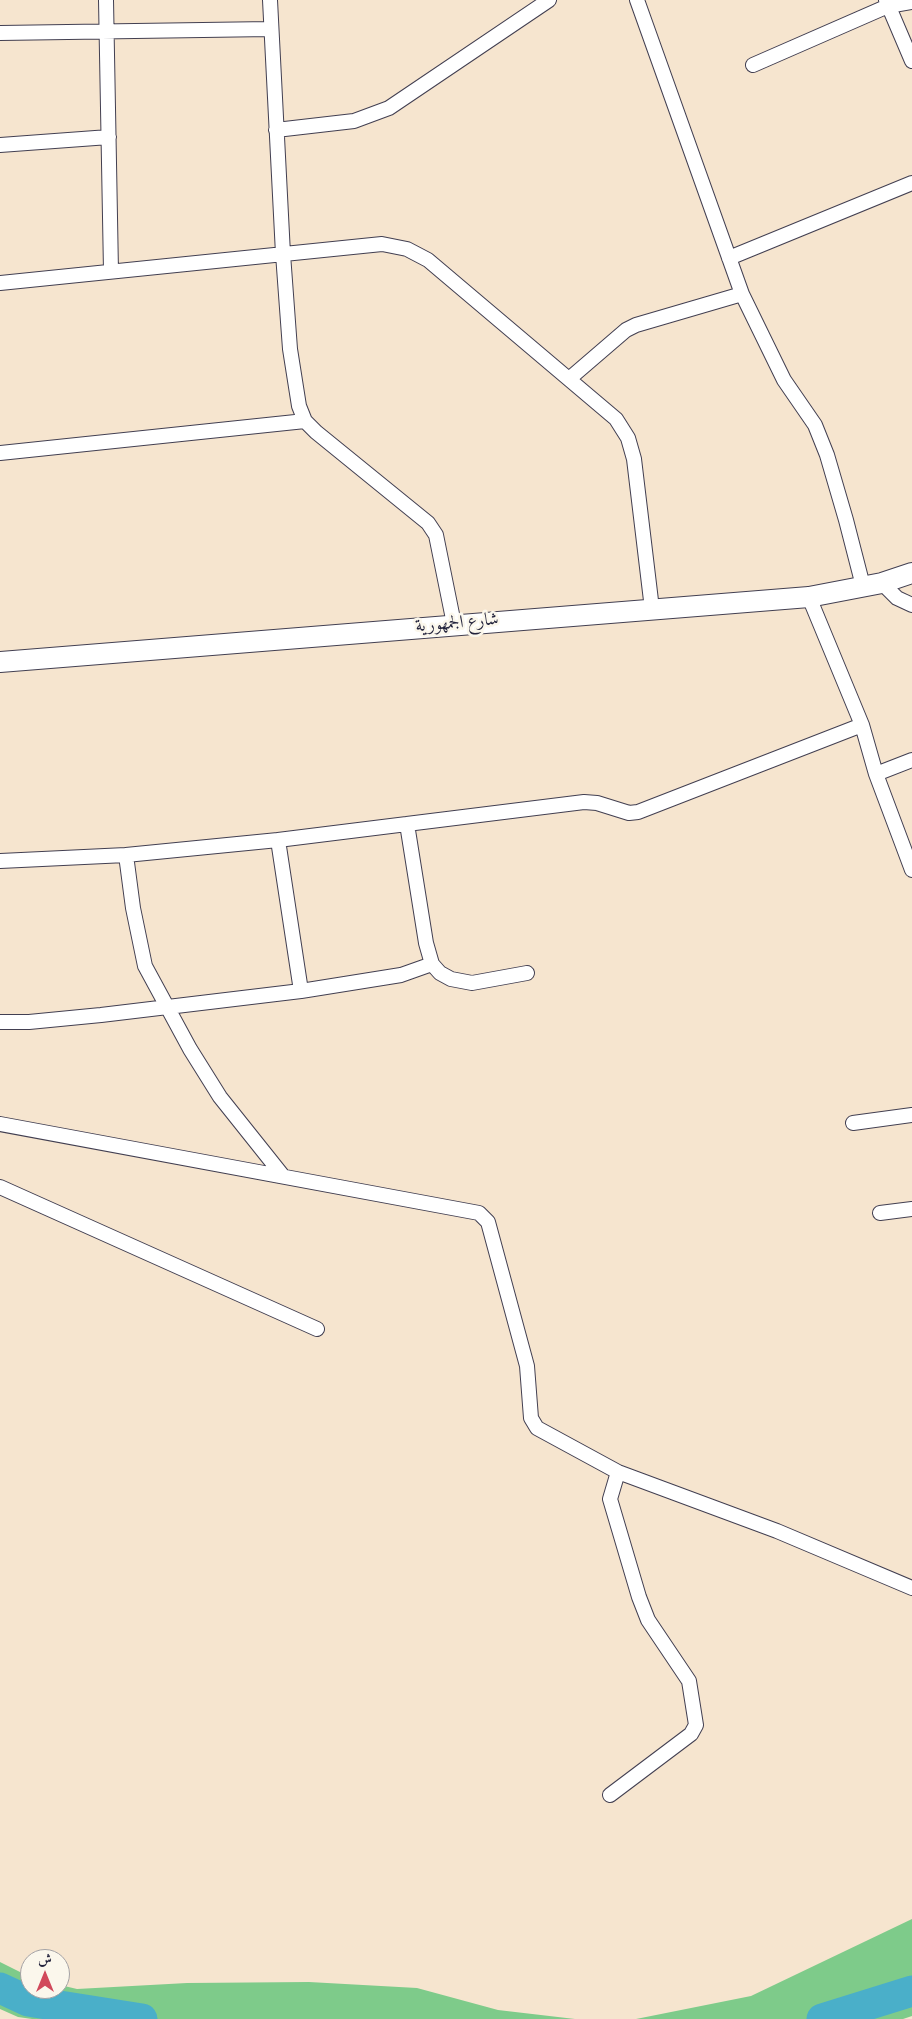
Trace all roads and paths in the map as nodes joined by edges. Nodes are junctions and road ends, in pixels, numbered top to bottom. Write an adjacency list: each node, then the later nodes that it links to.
1 (106, 0): 8 (street)
2 (273, 0): 7 (street)
3 (549, 0): 12 (street)
4 (637, 0): 17 (street)
5 (912, 2): 6 (street)
6 (887, 3): 10 (street); 11 (street)
7 (270, 29): 8 (street); 12 (street)
8 (107, 31): 9 (street); 13 (street)
9 (0, 33)
10 (912, 61)
11 (753, 65)
12 (276, 130): 16 (street)
13 (109, 137): 14 (street); 18 (street)
14 (0, 145)
15 (912, 184): 17 (street)
16 (283, 254): 18 (street); 21 (street); 22 (street)
17 (729, 258): 20 (street)
18 (111, 271): 19 (street)
19 (0, 283)
20 (742, 294): 21 (street); 25 (street)
21 (569, 380): 28 (street)
22 (305, 421): 23 (street); 29 (street)
23 (0, 453)
24 (912, 573): 25 (main road, شارع الجمهورية)
25 (872, 585): 26 (main road, شارع الجمهورية); 27 (street)
26 (809, 597): 28 (main road, شارع الجمهورية); 31 (street)
27 (912, 605)
28 (652, 609): 29 (main road, شارع الجمهورية)
29 (454, 624): 30 (main road, شارع الجمهورية)
30 (0, 662)
31 (862, 726): 33 (street); 34 (street)
32 (912, 760): 33 (street)
33 (876, 774): 38 (street)
34 (407, 824): 35 (street); 39 (street)
35 (278, 840): 36 (street); 41 (street)
36 (126, 855): 37 (street); 42 (street)
37 (0, 861)
38 (912, 870)
39 (432, 964): 40 (street); 41 (street)
40 (527, 973)
41 (302, 991): 42 (street)
42 (167, 1008): 43 (street); 47 (street)
43 (0, 1022)
44 (912, 1115): 45 (street)
45 (853, 1123)
46 (0, 1124): 47 (street)
47 (282, 1176): 52 (street)
48 (0, 1187): 51 (street)
49 (912, 1209): 50 (street)
50 (880, 1212)
51 (317, 1329)
52 (618, 1472): 53 (street); 54 (street)
53 (912, 1588)
54 (610, 1795)

